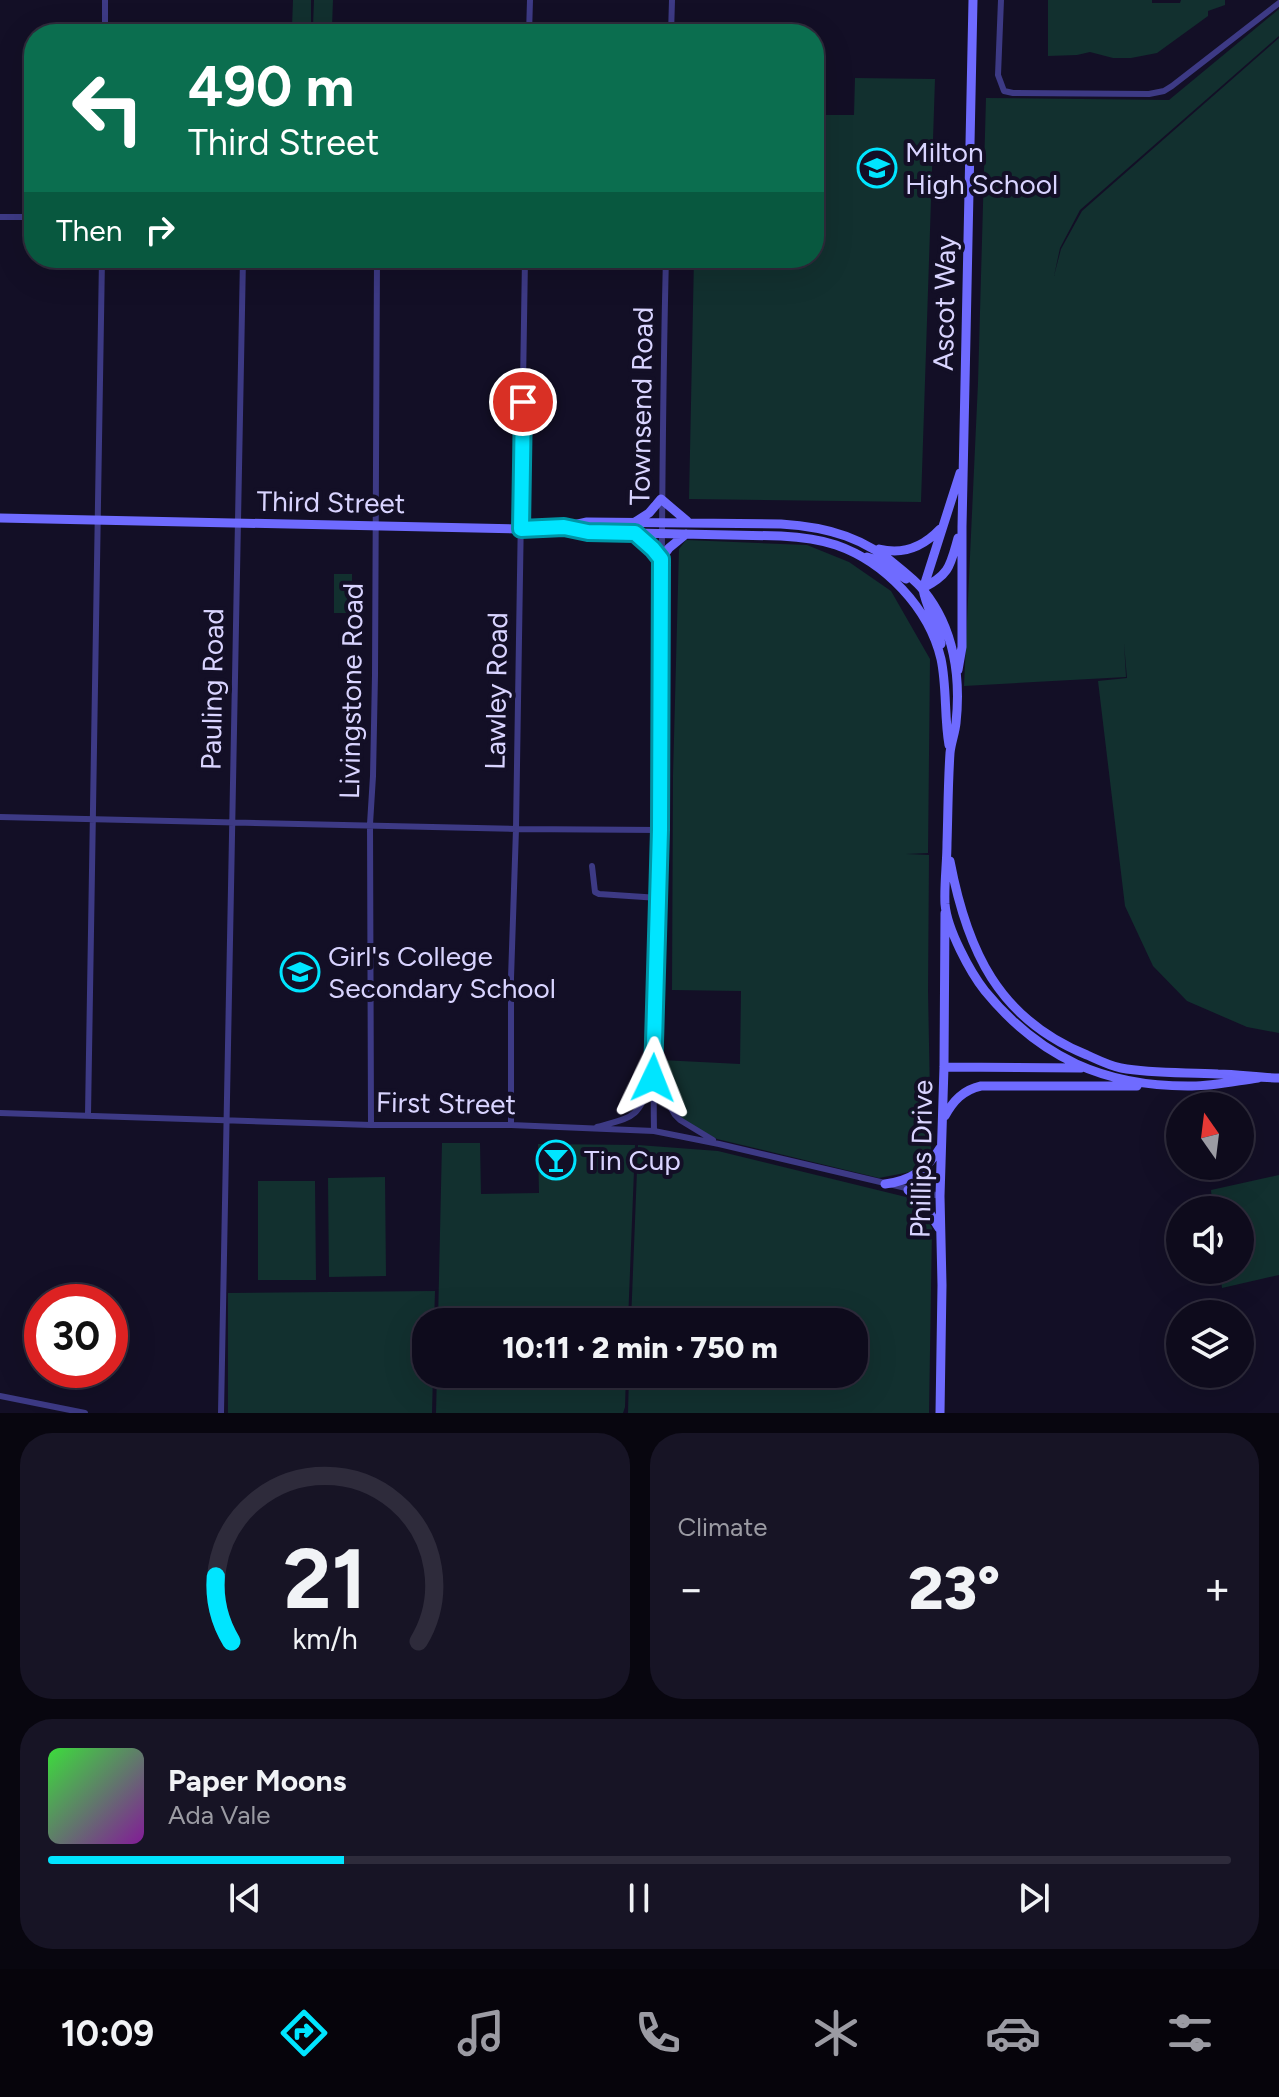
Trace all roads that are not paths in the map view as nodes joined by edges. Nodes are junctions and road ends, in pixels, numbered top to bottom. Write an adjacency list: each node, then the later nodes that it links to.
1 (105, 0): 7 (street)
2 (530, 0): 8 (street)
3 (672, 0): 9 (street)
4 (973, 0): 17 (main road, Ascot Way)
5 (1001, 0): 6 (street)
6 (1279, 3)
7 (105, 24)
8 (529, 24)
9 (671, 24)
10 (0, 217): 11 (street)
11 (24, 217)
12 (102, 268): 20 (street)
13 (243, 268): 21 (street, Pauling Road)
14 (377, 268): 25 (street, Livingstone Road)
15 (525, 268): 29 (street, Lawley Road)
16 (666, 268): 18 (street, Townsend Road)
17 (963, 463): 26 (main road); 28 (main road, Ascot Way)
18 (661, 499): 22 (main road); 23 (street, Townsend Road); 24 (main road)
19 (0, 518): 20 (main road, Third Street)
20 (97, 519): 21 (main road, Third Street); 41 (street)
21 (237, 522): 25 (main road, Third Street); 42 (street, Pauling Road)
22 (635, 522): 23 (main road, Third Street); 27 (main road, Third Street)
23 (661, 522): 24 (main road, Third Street); 31 (street, Townsend Road)
24 (688, 523): 33 (main road, Third Street)
25 (375, 525): 29 (main road, Third Street); 43 (street, Livingstone Road)
26 (943, 525): 33 (main road); 36 (main road)
27 (564, 527): 29 (main road, Third Street); 30 (main road, Third Street)
28 (962, 527): 36 (main road); 38 (main road, Ascot Way)
29 (521, 529): 44 (street, Lawley Road)
30 (635, 533): 31 (main road, Third Street); 35 (main road)
31 (661, 534): 32 (main road, Third Street); 35 (street, Townsend Road)
32 (686, 534): 34 (main road, Third Street); 35 (main road)
33 (871, 548): 36 (main road)
34 (861, 557): 36 (main road); 37 (main road)
35 (661, 559): 45 (street, Townsend Road)
36 (923, 589): 37 (main road); 38 (main road)
37 (940, 656): 39 (main road)
38 (957, 678): 39 (main road)
39 (950, 750): 46 (main road)
40 (0, 817): 41 (street)
41 (93, 818): 42 (street); 58 (street)
42 (232, 822): 43 (street); 59 (street, Pauling Road)
43 (370, 824): 44 (street); 61 (street, Livingstone Road)
44 (516, 829): 45 (street); 62 (street, Lawley Road)
45 (660, 830): 48 (street, Townsend Road)
46 (947, 846): 49 (main road, Phillips Drive); 52 (main road)
47 (592, 866): 48 (street)
48 (659, 898): 53 (street, Townsend Road)
49 (945, 906): 50 (main road, Phillips Drive); 51 (main road)
50 (944, 1067): 51 (main road); 60 (main road, Phillips Drive)
51 (1085, 1068): 52 (main road); 56 (main road)
52 (1118, 1068): 54 (main road)
53 (653, 1078): 63 (street); 64 (street, Townsend Road); 65 (street)
54 (1258, 1078): 55 (main road); 56 (main road)
55 (1279, 1078)
56 (1192, 1086): 60 (main road)
57 (0, 1113): 58 (street, First Street)
58 (88, 1115): 59 (street, First Street)
59 (226, 1121): 61 (street, First Street); 73 (street, Pauling Road)
60 (942, 1121): 66 (main road, Phillips Drive)
61 (371, 1125): 62 (street, First Street)
62 (511, 1125): 63 (street, First Street)
63 (590, 1129): 64 (street, First Street)
64 (654, 1131): 65 (street, First Street)
65 (719, 1144): 67 (street, First Street)
66 (941, 1145): 67 (main road); 69 (main road, Phillips Drive)
67 (885, 1184): 68 (street, First Street)
68 (908, 1190): 69 (street, First Street); 70 (main road)
69 (940, 1196): 70 (main road, Phillips Drive)
70 (941, 1231): 74 (main road, Phillips Drive)
71 (0, 1396): 72 (street)
72 (85, 1413)
73 (221, 1413)
74 (940, 1413)

